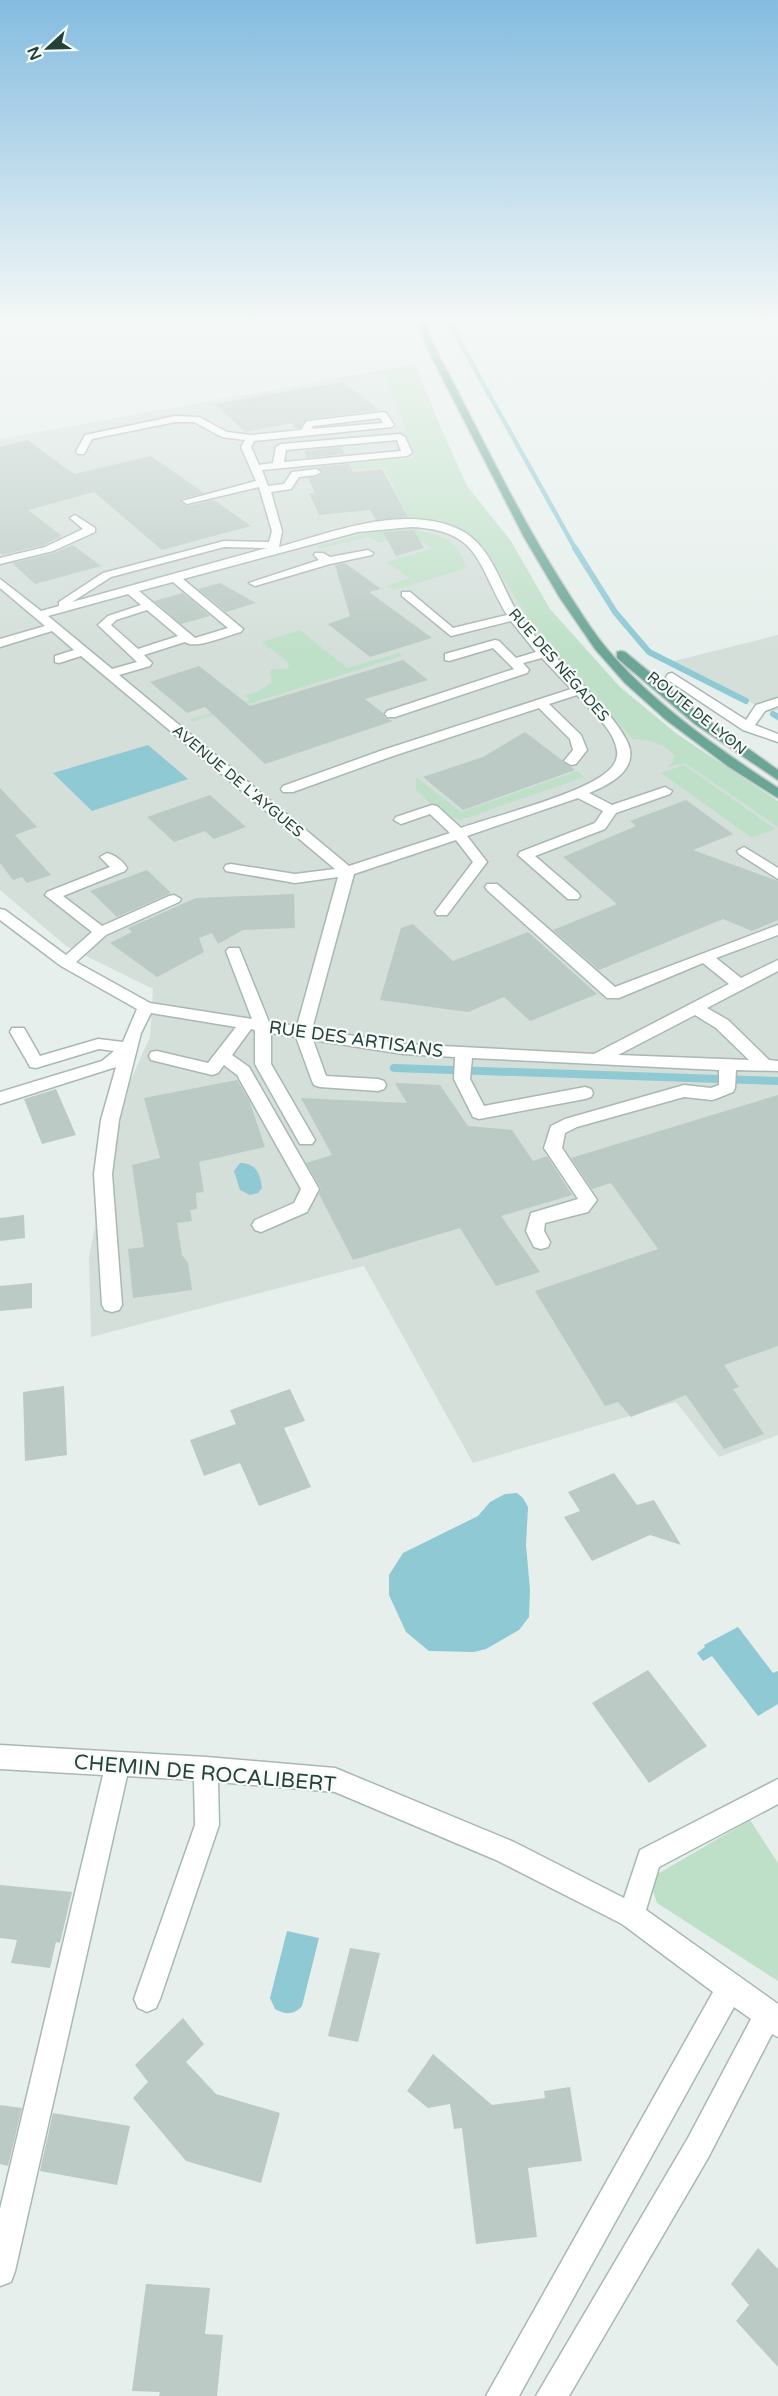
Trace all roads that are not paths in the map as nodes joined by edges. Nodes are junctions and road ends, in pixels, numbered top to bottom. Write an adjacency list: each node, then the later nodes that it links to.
1 (118, 431): 7 (street)
2 (217, 431): 6 (street)
3 (320, 431): 5 (street)
4 (474, 431): 28 (main road, ROUTE DE LYON)
5 (305, 432): 6 (street)
6 (251, 438): 9 (street)
7 (81, 452)
8 (276, 466): 8 (street); 9 (street)
9 (255, 468): 11 (street)
10 (324, 471): 11 (street)
11 (263, 486): 12 (street); 15 (street)
12 (187, 501)
13 (75, 518): 17 (street)
14 (302, 544): 15 (street, RUE DES NÉGADES); 18 (street); 27 (street, RUE DES NÉGADES)
15 (273, 549): 19 (street, RUE DES NÉGADES); 25 (street)
16 (368, 553): 18 (street)
17 (0, 561)
18 (328, 561): 21 (street)
19 (175, 579): 22 (street, RUE DES NÉGADES); 30 (street)
20 (0, 582): 26 (street, AVENUE DE L'AYGUES)
21 (255, 583)
22 (130, 590): 24 (street); 25 (street, RUE DES NÉGADES)
23 (406, 594): 27 (street)
24 (149, 606): 30 (street); 34 (street)
25 (57, 610): 26 (street, RUE DES NÉGADES)
26 (38, 615): 29 (street, AVENUE DE L'AYGUES)
27 (514, 617): 33 (street, RUE DES NÉGADES)
28 (581, 621): 47 (main road, ROUTE DE LYON); 51 (main road, ROUTE DE LYON)
29 (53, 627): 31 (street); 32 (street, AVENUE DE L'AYGUES)
30 (187, 637): 34 (street)
31 (0, 643)
32 (82, 651): 36 (street); 38 (street, AVENUE DE L'AYGUES)
33 (545, 653): 37 (street); 40 (street, RUE DES NÉGADES)
34 (135, 654): 38 (street)
35 (449, 657): 37 (street)
36 (59, 659)
37 (514, 662): 43 (street)
38 (110, 674): 58 (street, AVENUE DE L'AYGUES)
39 (672, 677): 44 (street)
40 (578, 691): 42 (street); 50 (street, RUE DES NÉGADES)
41 (778, 702): 44 (street)
42 (541, 703): 46 (street); 48 (street)
43 (391, 714)
44 (748, 727): 45 (street)
45 (778, 738)
46 (571, 761)
47 (778, 776)
48 (288, 789)
49 (664, 790): 52 (street)
50 (577, 792): 52 (street); 54 (street, RUE DES NÉGADES)
51 (778, 794)
52 (611, 810): 61 (street)
53 (401, 820): 54 (street)
54 (458, 833): 58 (street, RUE DES NÉGADES); 63 (street)
55 (744, 851): 59 (street)
56 (107, 857): 66 (street)
57 (231, 868): 58 (street, RUE DES NÉGADES)
58 (347, 872): 76 (street)
59 (778, 875)
60 (492, 887): 68 (street)
61 (573, 896)
62 (174, 899): 66 (street)
63 (442, 912)
64 (0, 913): 69 (street, RUE DES ARTISANS)
65 (778, 930): 68 (street)
66 (101, 932): 69 (street)
67 (234, 951): 74 (street)
68 (705, 957): 71 (street)
69 (66, 963): 72 (street, RUE DES ARTISANS)
70 (778, 965): 71 (street)
71 (738, 984): 73 (street)
72 (146, 1007): 74 (street, RUE DES ARTISANS); 77 (street)
73 (695, 1008): 81 (street); 83 (street)
74 (255, 1025): 76 (street, RUE DES ARTISANS); 80 (street); 87 (street)
75 (18, 1032): 77 (street)
76 (303, 1034): 78 (street, RUE DES ARTISANS); 84 (street)
77 (129, 1048): 86 (street); 90 (street)
78 (464, 1052): 81 (street, RUE DES ARTISANS); 85 (street)
79 (157, 1056): 80 (street)
80 (222, 1056): 88 (street)
81 (596, 1059): 82 (street, RUE DES ARTISANS)
82 (728, 1065): 83 (street, RUE DES ARTISANS); 89 (street)
83 (771, 1066)
84 (378, 1085)
85 (585, 1093)
86 (0, 1098)
87 (306, 1140)
88 (261, 1225)
89 (541, 1242)
90 (112, 1305)
91 (0, 1757): 92 (street, CHEMIN DE ROCALIBERT)
92 (118, 1764): 93 (street, CHEMIN DE ROCALIBERT); 99 (street)
93 (206, 1768): 95 (street, CHEMIN DE ROCALIBERT); 97 (street)
94 (778, 1791): 95 (street)
95 (631, 1915): 96 (street, CHEMIN DE ROCALIBERT)
96 (731, 1987): 98 (street, CHEMIN DE ROCALIBERT); 100 (street)
97 (147, 1999)
98 (773, 2018): 101 (street)
99 (0, 2271)
100 (502, 2396)
101 (552, 2396)

